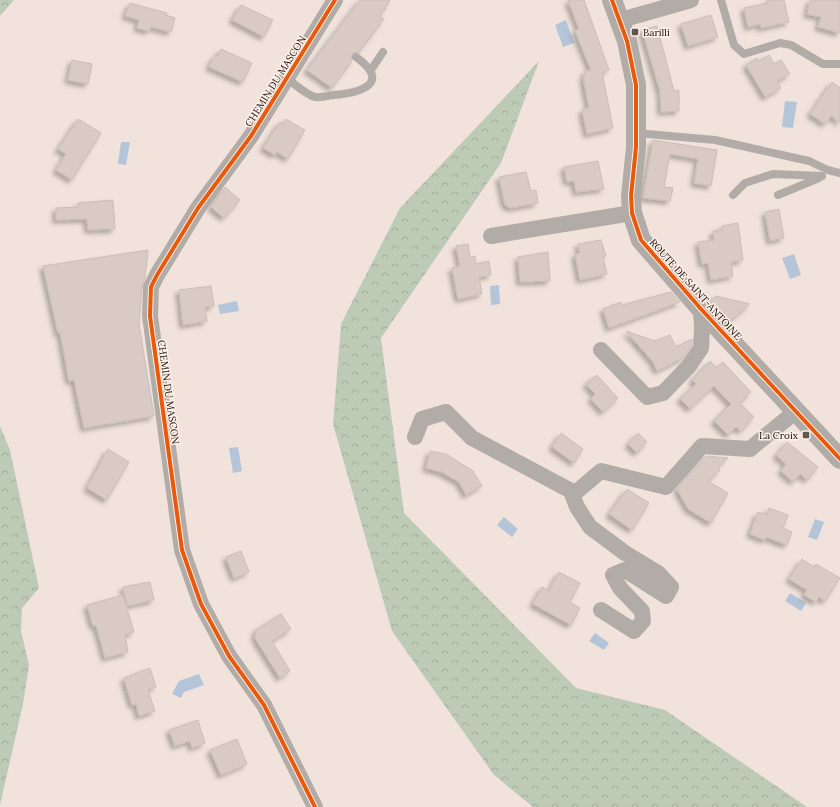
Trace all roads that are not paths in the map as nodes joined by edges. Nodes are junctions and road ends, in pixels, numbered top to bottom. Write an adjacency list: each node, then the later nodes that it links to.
1 (335, 0): 10 (street, CHEMIN DU MASCON)
2 (612, 0): 5 (street, ROUTE DE SAINT-ANTOINE)
3 (690, 0): 5 (street)
4 (721, 0): 8 (lane)
5 (621, 20): 11 (street, ROUTE DE SAINT-ANTOINE)
6 (383, 52): 9 (lane)
7 (356, 57): 9 (lane)
8 (840, 64)
9 (371, 70): 10 (lane)
10 (286, 78): 25 (street, CHEMIN DU MASCON)
11 (636, 133): 12 (lane); 16 (street, ROUTE DE SAINT-ANTOINE)
12 (825, 173): 13 (lane); 14 (lane); 15 (lane)
13 (840, 173)
14 (733, 195)
15 (778, 195)
16 (632, 214): 17 (street); 18 (street, ROUTE DE SAINT-ANTOINE)
17 (491, 236)
18 (701, 309): 19 (street); 20 (street, ROUTE DE SAINT-ANTOINE)
19 (601, 350)
20 (796, 412): 22 (street, ROUTE DE SAINT-ANTOINE); 23 (street)
21 (415, 437): 23 (street)
22 (840, 459)
23 (571, 491): 24 (street)
24 (601, 610)
25 (315, 807)

